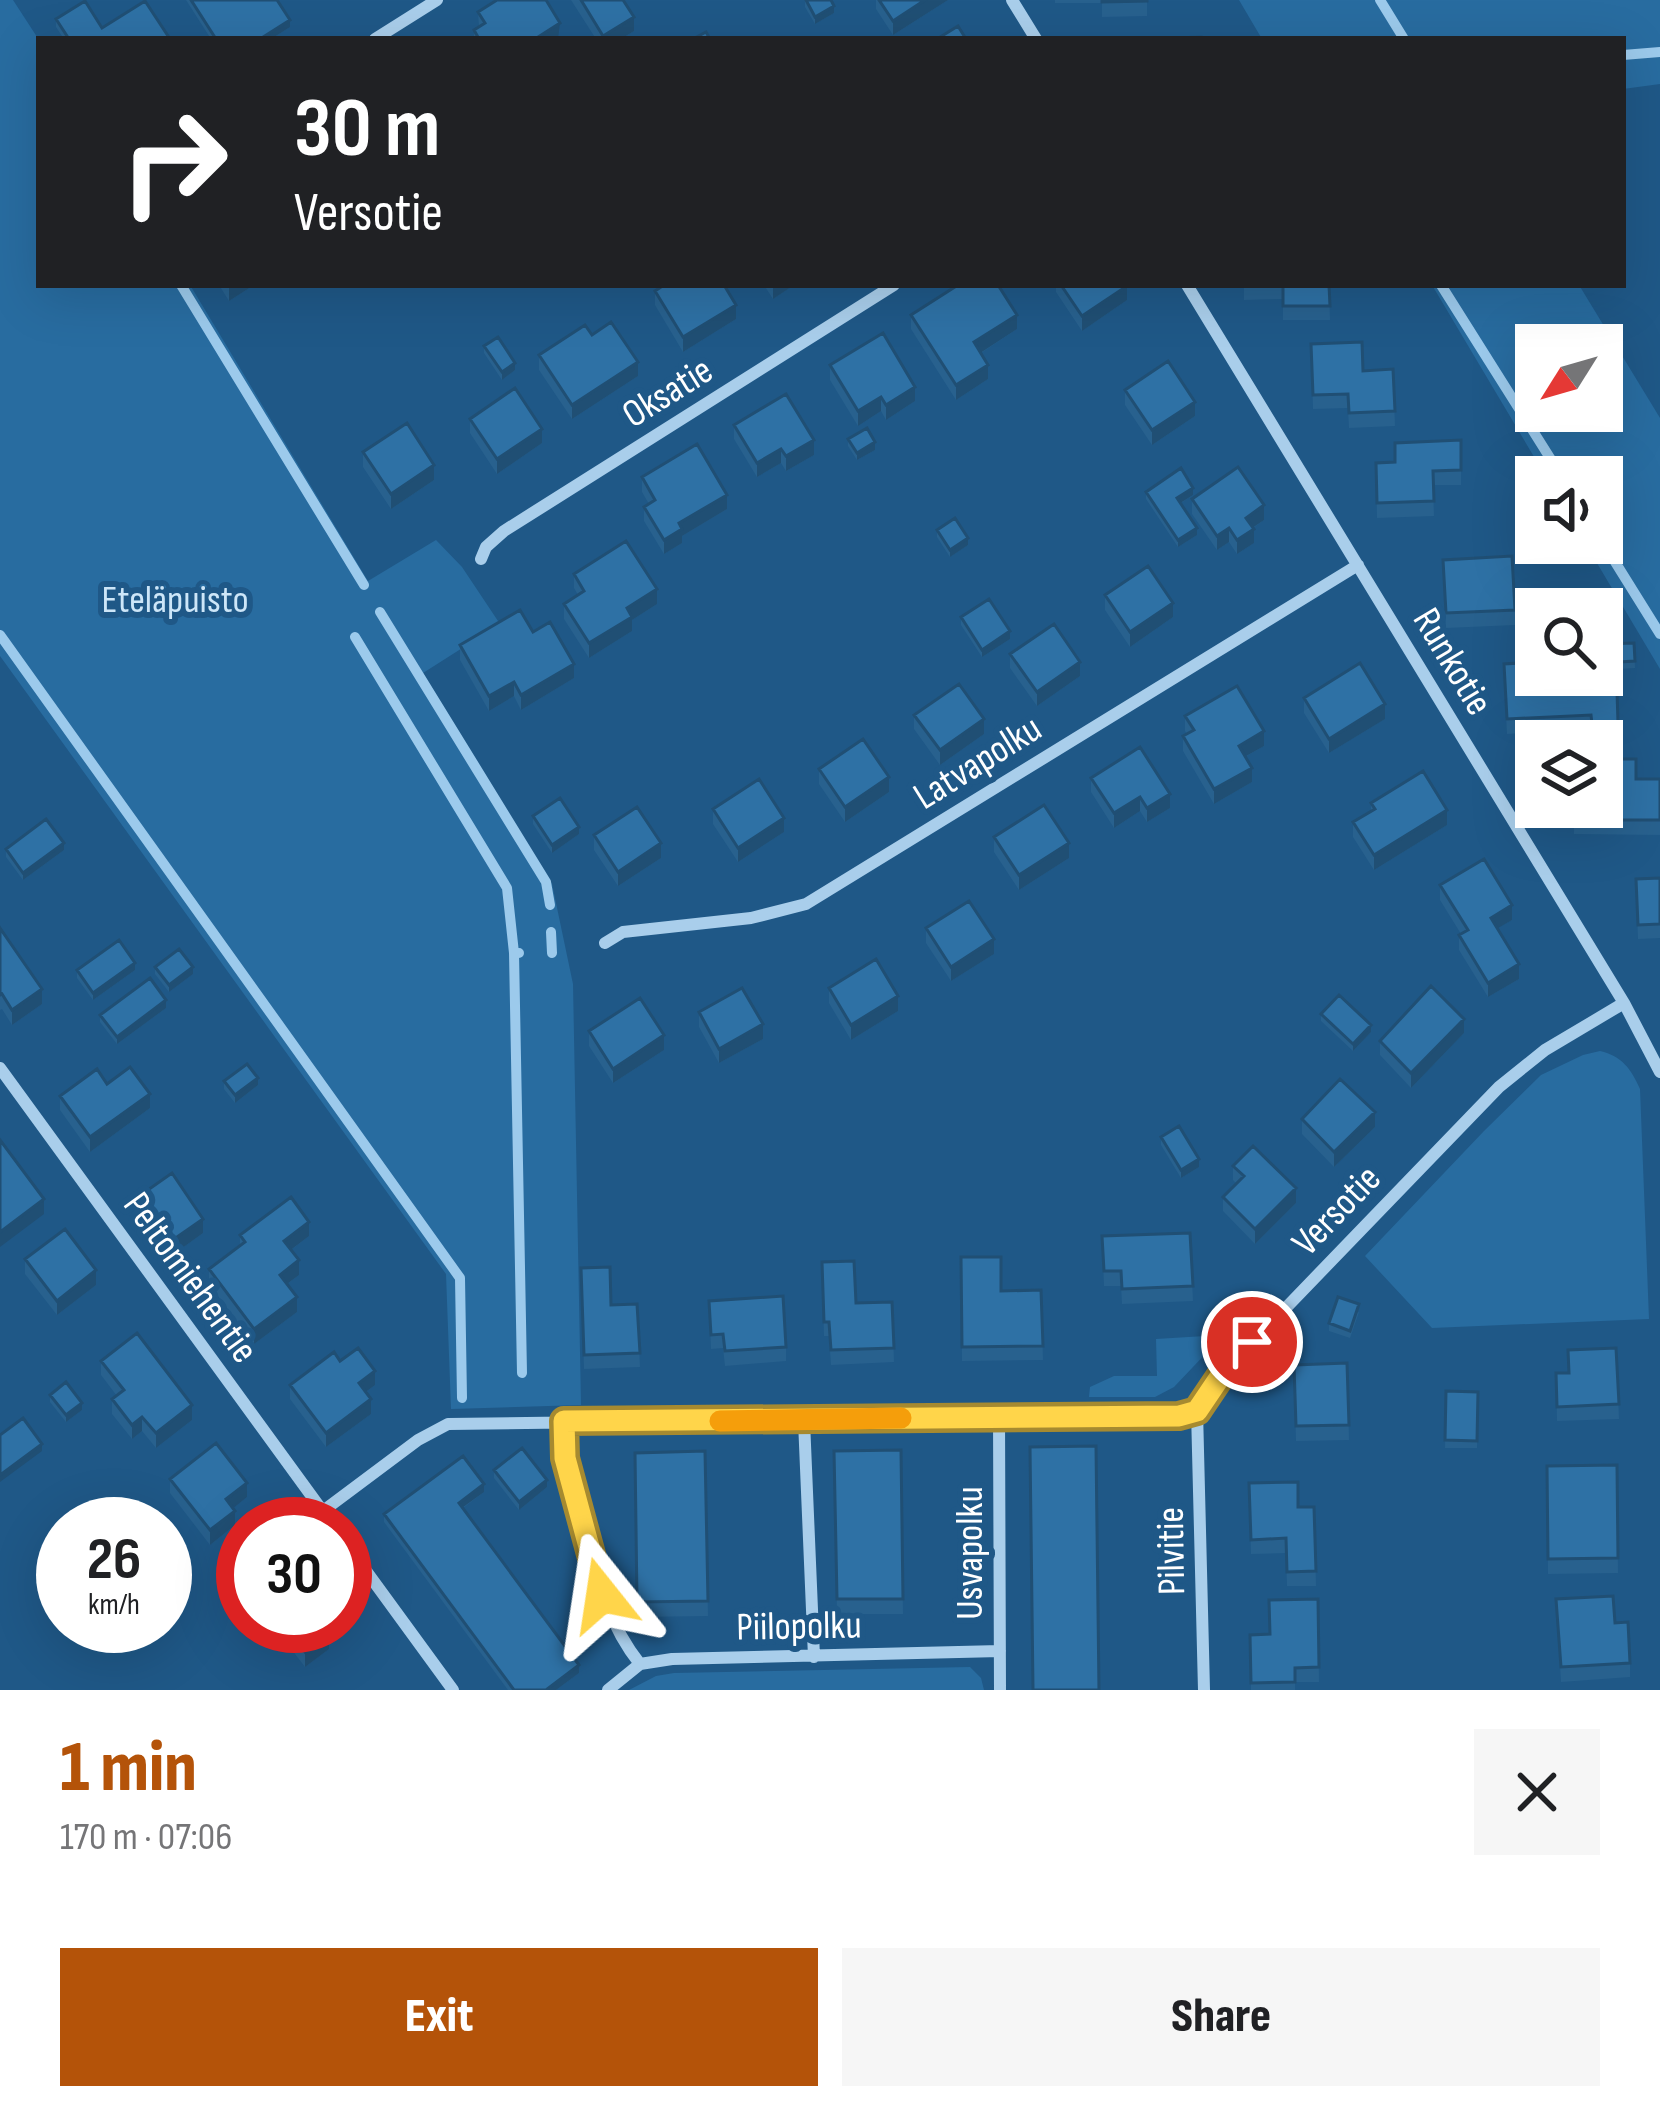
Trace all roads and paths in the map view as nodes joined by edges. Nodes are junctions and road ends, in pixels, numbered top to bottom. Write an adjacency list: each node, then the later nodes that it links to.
1 (436, 0): 3 (street)
2 (1012, 0): 4 (street)
3 (380, 36)
4 (1034, 36)
5 (889, 288): 7 (street, Oksatie)
6 (1189, 288): 8 (street, Runkotie)
7 (482, 559)
8 (1358, 565): 9 (street, Latvapolku); 10 (street, Runkotie)
9 (605, 943)
10 (1624, 1003): 12 (street, Runkotie); 13 (street, Versotie)
11 (0, 1068): 17 (street, Peltomiehentie)
12 (1660, 1072)
13 (1197, 1411): 14 (street); 26 (street, Pilvitie)
14 (999, 1415): 16 (street); 20 (street, Usvapolku)
15 (564, 1421): 16 (street); 18 (street); 22 (street)
16 (804, 1421): 21 (street)
17 (313, 1497)
18 (342, 1497)
19 (372, 1579): 23 (street)
20 (1000, 1651): 21 (street, Piilopolku); 25 (street, Usvapolku)
21 (814, 1657): 22 (street, Piilopolku)
22 (640, 1664): 24 (street)
23 (453, 1690)
24 (608, 1690)
25 (1000, 1690)
26 (1204, 1690)

